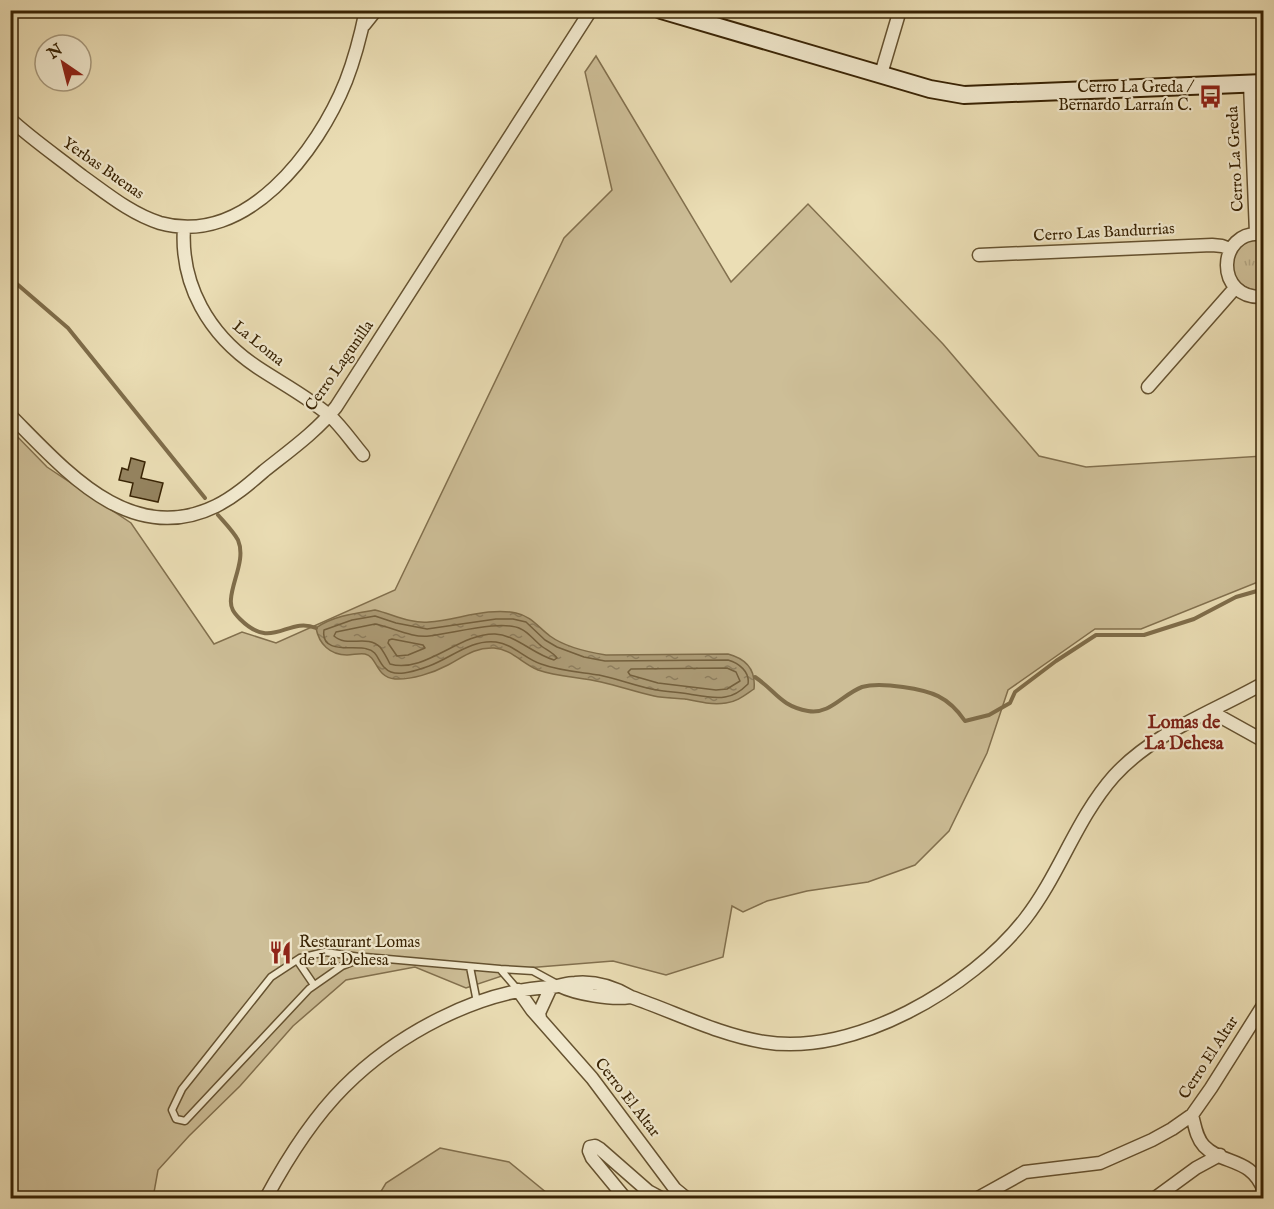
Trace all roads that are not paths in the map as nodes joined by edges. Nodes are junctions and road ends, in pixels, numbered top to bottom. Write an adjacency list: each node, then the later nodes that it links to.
1 (366, 10): 6 (street, Yerbas Buenas)
2 (376, 10): 6 (street, Yerbas Buenas)
3 (591, 10): 18 (street, Cerro Lagunilla)
4 (661, 10): 7 (main road)
5 (900, 10): 7 (street)
6 (364, 25): 10 (street, Yerbas Buenas)
7 (881, 74): 8 (main road)
8 (1256, 83): 11 (street, Cerro La Greda)
9 (10, 119): 10 (street, Yerbas Buenas)
10 (184, 227): 18 (street, La Loma)
11 (1260, 234): 12 (street)
12 (1230, 249): 13 (street, Cerro Las Bandurrias); 14 (street)
13 (979, 255)
14 (1235, 288): 15 (street); 16 (street)
15 (1263, 297)
16 (1148, 387)
17 (10, 415): 18 (street, Cerro Lagunilla)
18 (329, 416): 19 (street, La Loma)
19 (363, 454)
20 (1263, 683): 21 (street)
21 (1210, 711): 22 (street); 28 (street)
22 (1263, 741)
23 (367, 958): 24 (lane); 25 (lane); 27 (lane)
24 (297, 960): 27 (lane); 27 (lane)
25 (470, 967): 26 (lane); 30 (lane)
26 (500, 969): 28 (lane); 29 (lane)
27 (314, 985)
28 (555, 986): 29 (street); 32 (street)
29 (518, 990): 30 (street); 32 (street, Cerro El Altar)
30 (477, 1002): 36 (street)
31 (1263, 1004): 33 (street, Cerro El Altar)
32 (540, 1018): 39 (street, Cerro El Altar)
33 (1192, 1115): 34 (street); 40 (street, Cerro El Altar)
34 (1220, 1155): 35 (street); 41 (street)
35 (1263, 1191)
36 (266, 1198)
37 (625, 1198): 38 (street)
38 (661, 1198)
39 (686, 1198)
40 (978, 1198)
41 (1155, 1198)

